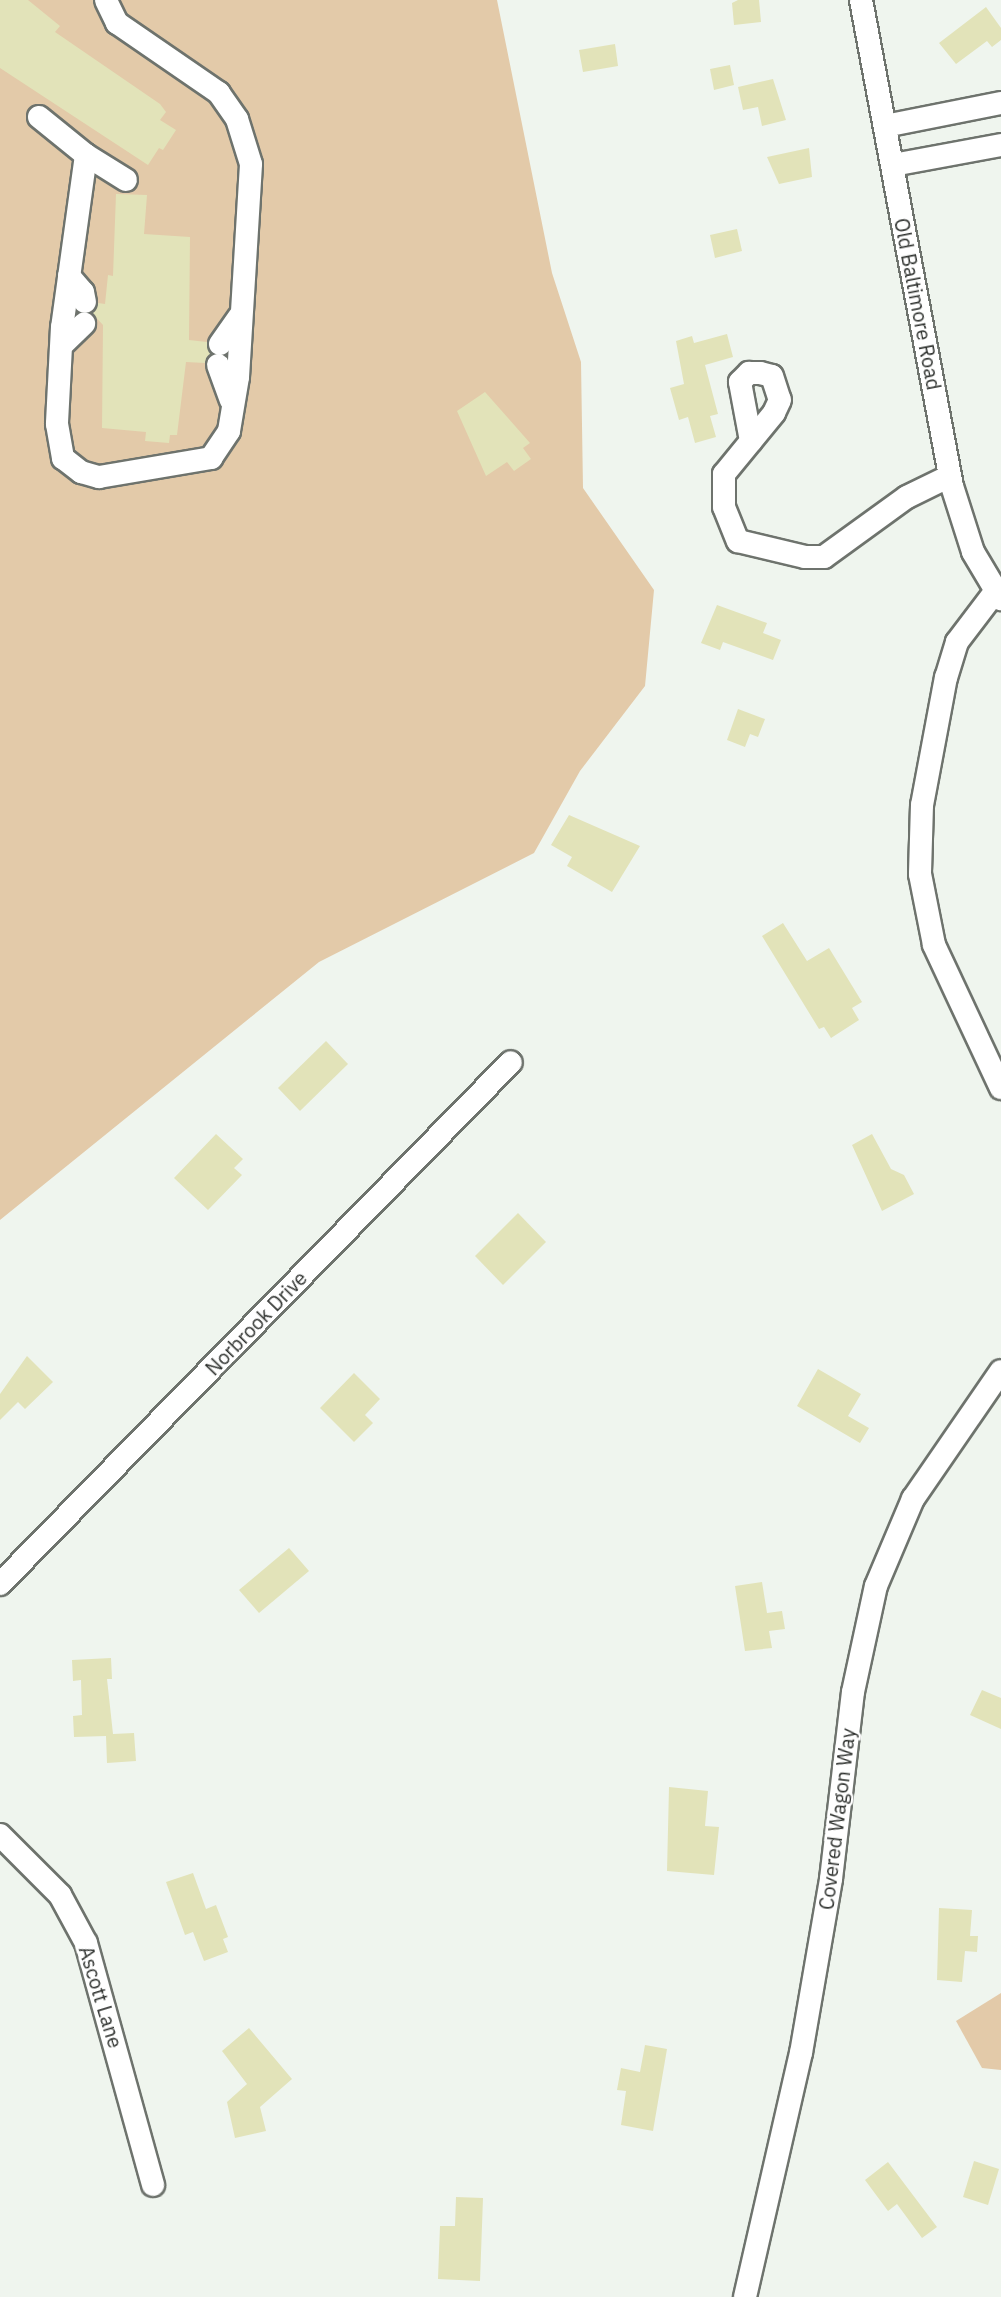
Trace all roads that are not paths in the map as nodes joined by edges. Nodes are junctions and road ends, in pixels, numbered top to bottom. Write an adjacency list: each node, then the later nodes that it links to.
1 (106, 0): 11 (street)
2 (861, 0): 5 (street, Old Baltimore Road)
3 (1001, 103): 5 (street)
4 (39, 117): 7 (street)
5 (885, 126): 8 (street, Old Baltimore Road)
6 (1001, 145): 8 (street)
7 (86, 155): 9 (street); 10 (street)
8 (893, 165): 15 (street, Old Baltimore Road)
9 (126, 180)
10 (69, 276): 12 (street); 12 (street)
11 (239, 317): 13 (street); 13 (street)
12 (64, 343): 13 (street)
13 (231, 400)
14 (751, 441): 15 (street)
15 (950, 476): 16 (street, Old Baltimore Road)
16 (998, 595): 18 (street)
17 (511, 1062): 20 (street, Norbrook Drive)
18 (1001, 1088)
19 (1001, 1371): 23 (street, Covered Wagon Way)
20 (0, 1584)
21 (0, 1835): 22 (street, Ascott Lane)
22 (153, 2185)
23 (749, 2295)

